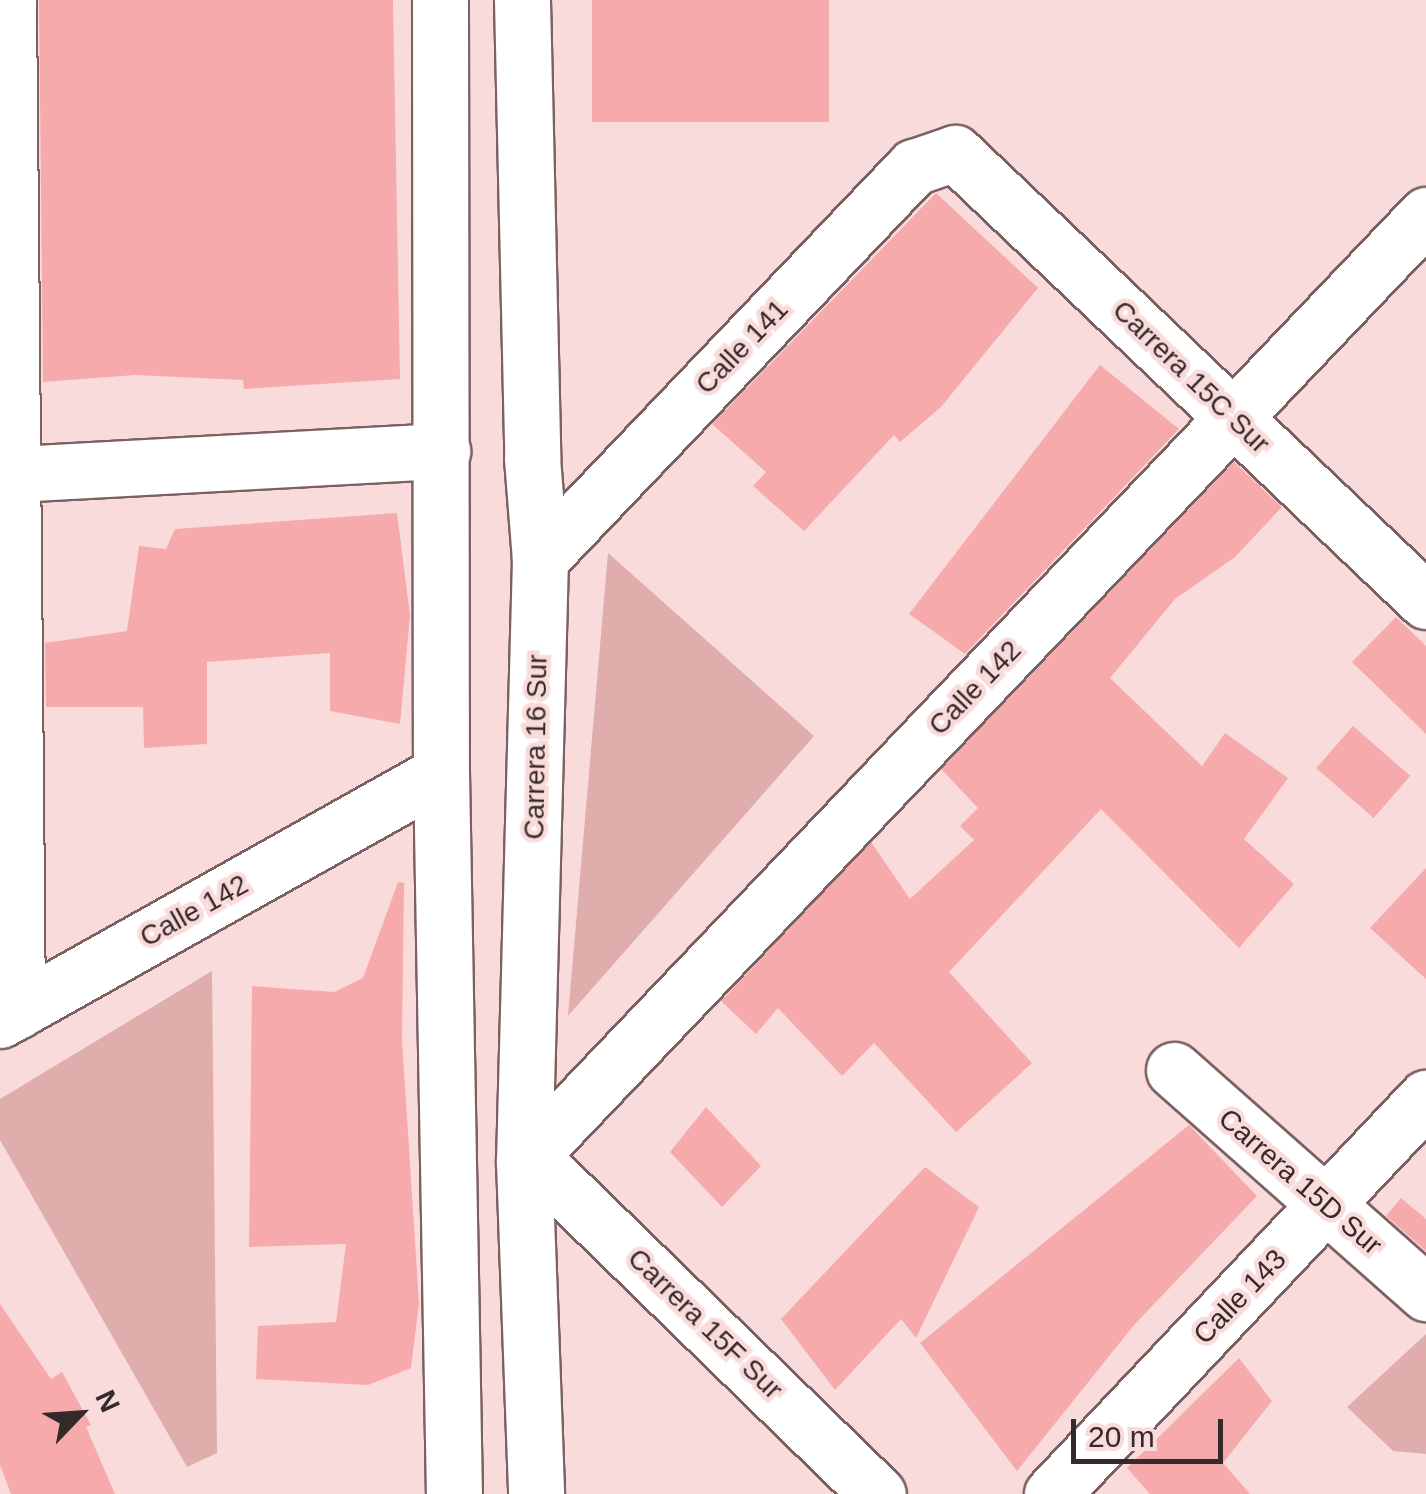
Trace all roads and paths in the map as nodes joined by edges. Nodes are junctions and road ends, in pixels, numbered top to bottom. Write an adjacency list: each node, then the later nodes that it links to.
1 (8, 0): 8 (street)
2 (440, 0): 7 (street)
3 (522, 0): 9 (street, Carrera 16 Sur)
4 (955, 153): 6 (street, Carrera 15C Sur); 9 (street, Calle 141)
5 (1426, 215): 6 (street, Calle 142)
6 (1233, 418): 10 (street, Carrera 15C Sur); 15 (street, Calle 142)
7 (442, 451): 8 (street); 11 (street)
8 (15, 474): 12 (street)
9 (540, 558): 15 (street, Carrera 16 Sur)
10 (1426, 600)
11 (441, 773): 12 (street, Calle 142); 18 (street)
12 (8, 1016)
13 (1174, 1070): 16 (street, Carrera 15D Sur)
14 (1426, 1098): 16 (street, Calle 143)
15 (527, 1159): 19 (street, Carrera 16 Sur); 20 (street, Carrera 15F Sur)
16 (1326, 1206): 17 (street, Carrera 15D Sur); 21 (street, Calle 143)
17 (1426, 1293)
18 (454, 1494)
19 (536, 1494)
20 (878, 1494)
21 (1052, 1494)

